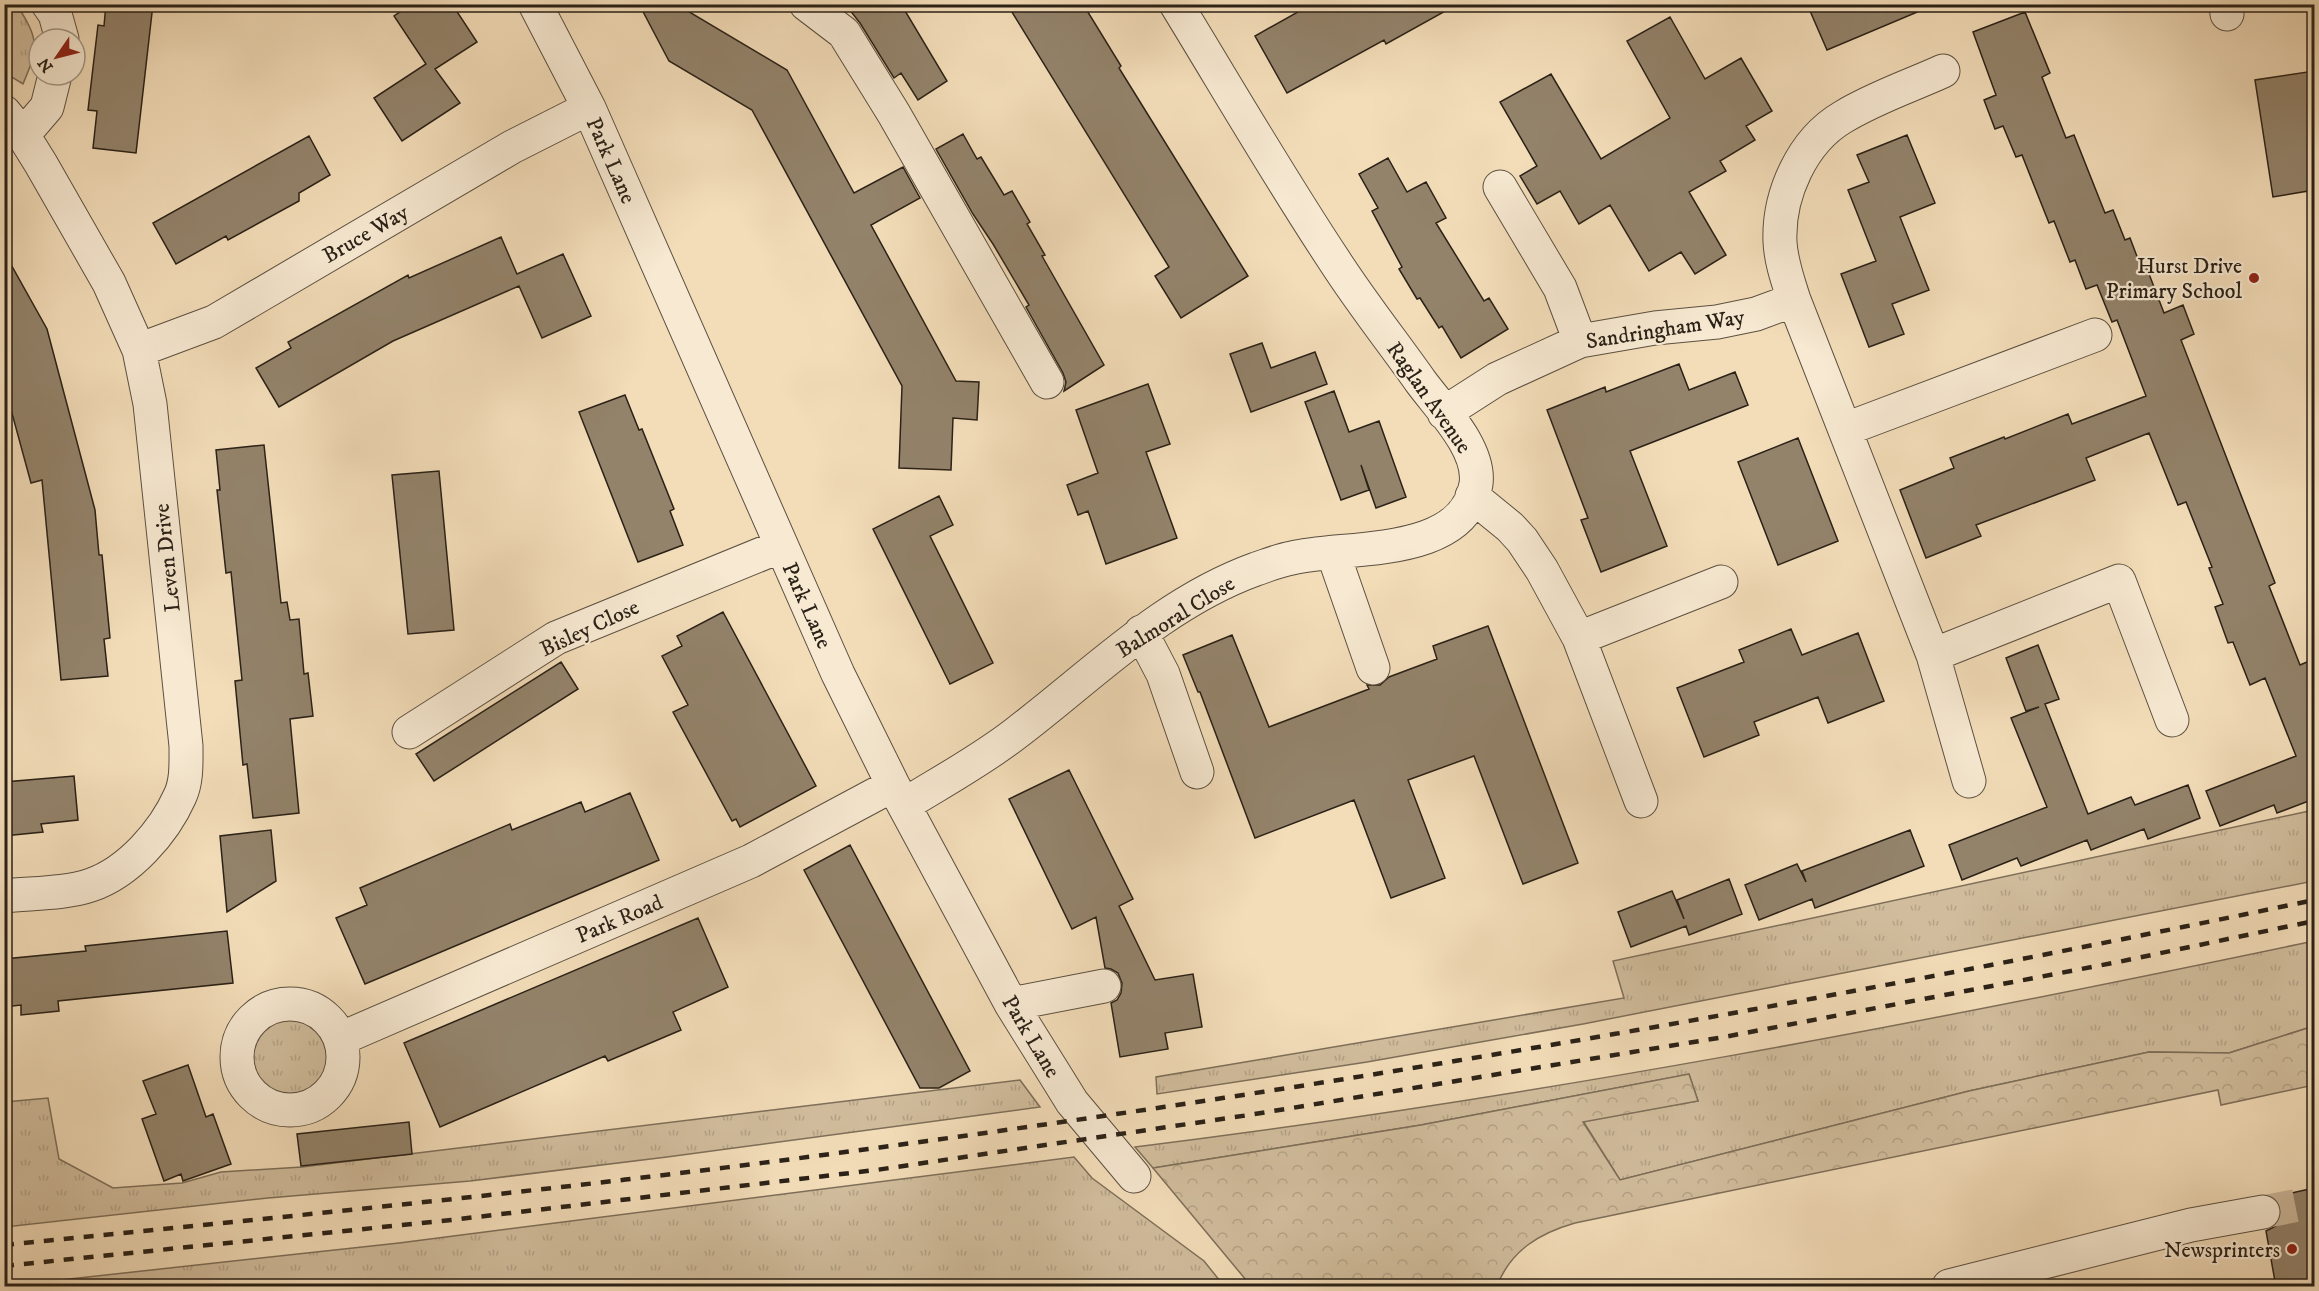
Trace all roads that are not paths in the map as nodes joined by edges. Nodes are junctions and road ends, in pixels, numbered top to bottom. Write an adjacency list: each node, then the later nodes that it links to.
1 (48, 4): 5 (street)
2 (535, 4): 8 (street, Park Lane)
3 (806, 4): 15 (street)
4 (1176, 4): 16 (street, Raglan Avenue)
5 (59, 27)
6 (1942, 71): 11 (street)
7 (52, 87): 9 (street, Leven Drive)
8 (589, 108): 14 (street, Bruce Way); 19 (street, Park Lane)
9 (14, 124): 14 (street, Leven Drive)
10 (1500, 187): 13 (street)
11 (1794, 300): 13 (street, Sandringham Way); 17 (street)
12 (2095, 335): 17 (street)
13 (1580, 341): 16 (street, Sandringham Way)
14 (139, 350): 32 (street, Leven Drive)
15 (1047, 382)
16 (1444, 413): 18 (street, Raglan Avenue)
17 (1846, 429): 24 (street)
18 (1472, 496): 20 (street, Balmoral Close); 23 (street)
19 (781, 546): 27 (street, Bisley Close); 30 (street, Park Lane)
20 (1333, 553): 22 (street, Balmoral Close); 25 (street)
21 (1722, 582): 23 (street)
22 (1141, 632): 28 (street); 30 (street, Balmoral Close)
23 (1579, 638): 31 (street)
24 (1933, 655): 26 (street); 29 (street)
25 (1373, 668)
26 (2172, 720)
27 (409, 732)
28 (1197, 772)
29 (1969, 781)
30 (899, 795): 34 (street, Park Lane); 35 (street, Park Road)
31 (1641, 801)
32 (4, 896)
33 (1104, 986): 34 (street)
34 (1011, 1004): 36 (street, Park Lane)
35 (340, 1039)
36 (1134, 1176)
37 (2263, 1212): 38 (street)
38 (1949, 1287)

